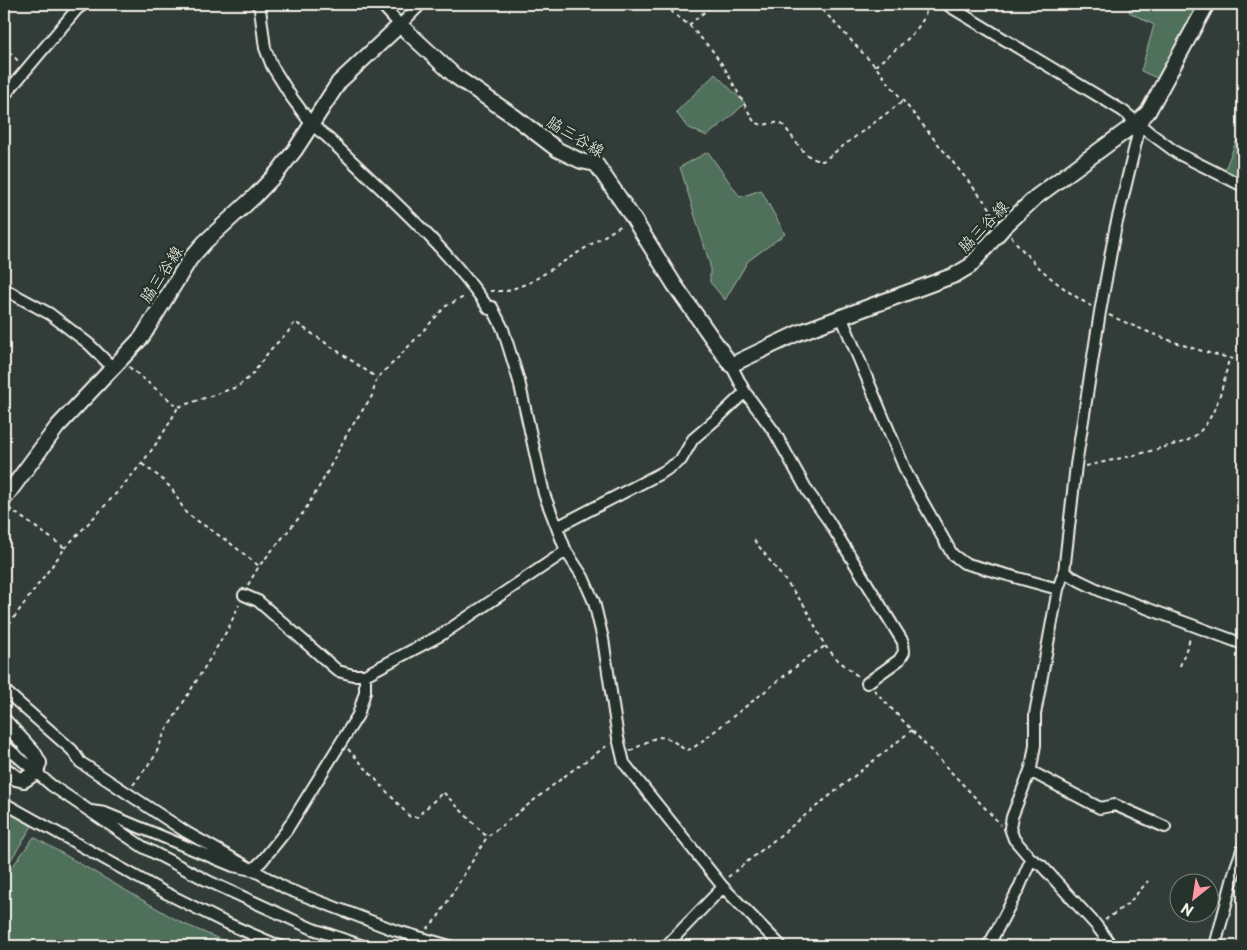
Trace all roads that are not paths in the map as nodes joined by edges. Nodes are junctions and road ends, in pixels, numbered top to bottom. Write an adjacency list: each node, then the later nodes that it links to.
1 (84, 4): 8 (street)
2 (257, 4): 10 (street)
3 (381, 4): 7 (street)
4 (420, 4): 7 (street)
5 (950, 5): 9 (street)
6 (1205, 8): 9 (main road, 脇三谷線)
7 (400, 26): 10 (main road, 脇三谷線); 15 (main road, 脇三谷線)
8 (4, 96)
9 (1138, 122): 11 (street); 13 (main road, 脇三谷線); 20 (street)
10 (312, 125): 14 (main road, 脇三谷線); 18 (street)
11 (1243, 186)
12 (4, 289): 14 (street)
13 (841, 316): 15 (main road, 脇三谷線); 21 (street)
14 (116, 363): 17 (main road, 脇三谷線)
15 (732, 365): 16 (street)
16 (745, 392): 18 (street); 25 (street)
17 (4, 499)
18 (557, 527): 19 (street)
19 (566, 551): 24 (street); 38 (street)
20 (1064, 572): 21 (street); 23 (street)
21 (1058, 589): 30 (street)
22 (244, 595): 24 (street)
23 (1243, 644)
24 (366, 675): 37 (street)
25 (867, 683)
26 (4, 690): 37 (street)
27 (4, 721): 31 (main road)
28 (4, 744): 31 (street)
29 (4, 769): 31 (main road)
30 (1030, 771): 34 (street); 36 (street)
31 (36, 772): 33 (street)
32 (4, 803): 39 (street)
33 (90, 811): 37 (street); 40 (street)
34 (1165, 827)
35 (1243, 847): 46 (street)
36 (1031, 859): 44 (street); 45 (street)
37 (252, 870): 41 (street)
38 (722, 885): 42 (street); 43 (street)
39 (279, 946)
40 (362, 946)
41 (450, 946)
42 (666, 946)
43 (782, 946)
44 (987, 946)
45 (1112, 946)
46 (1215, 946)

